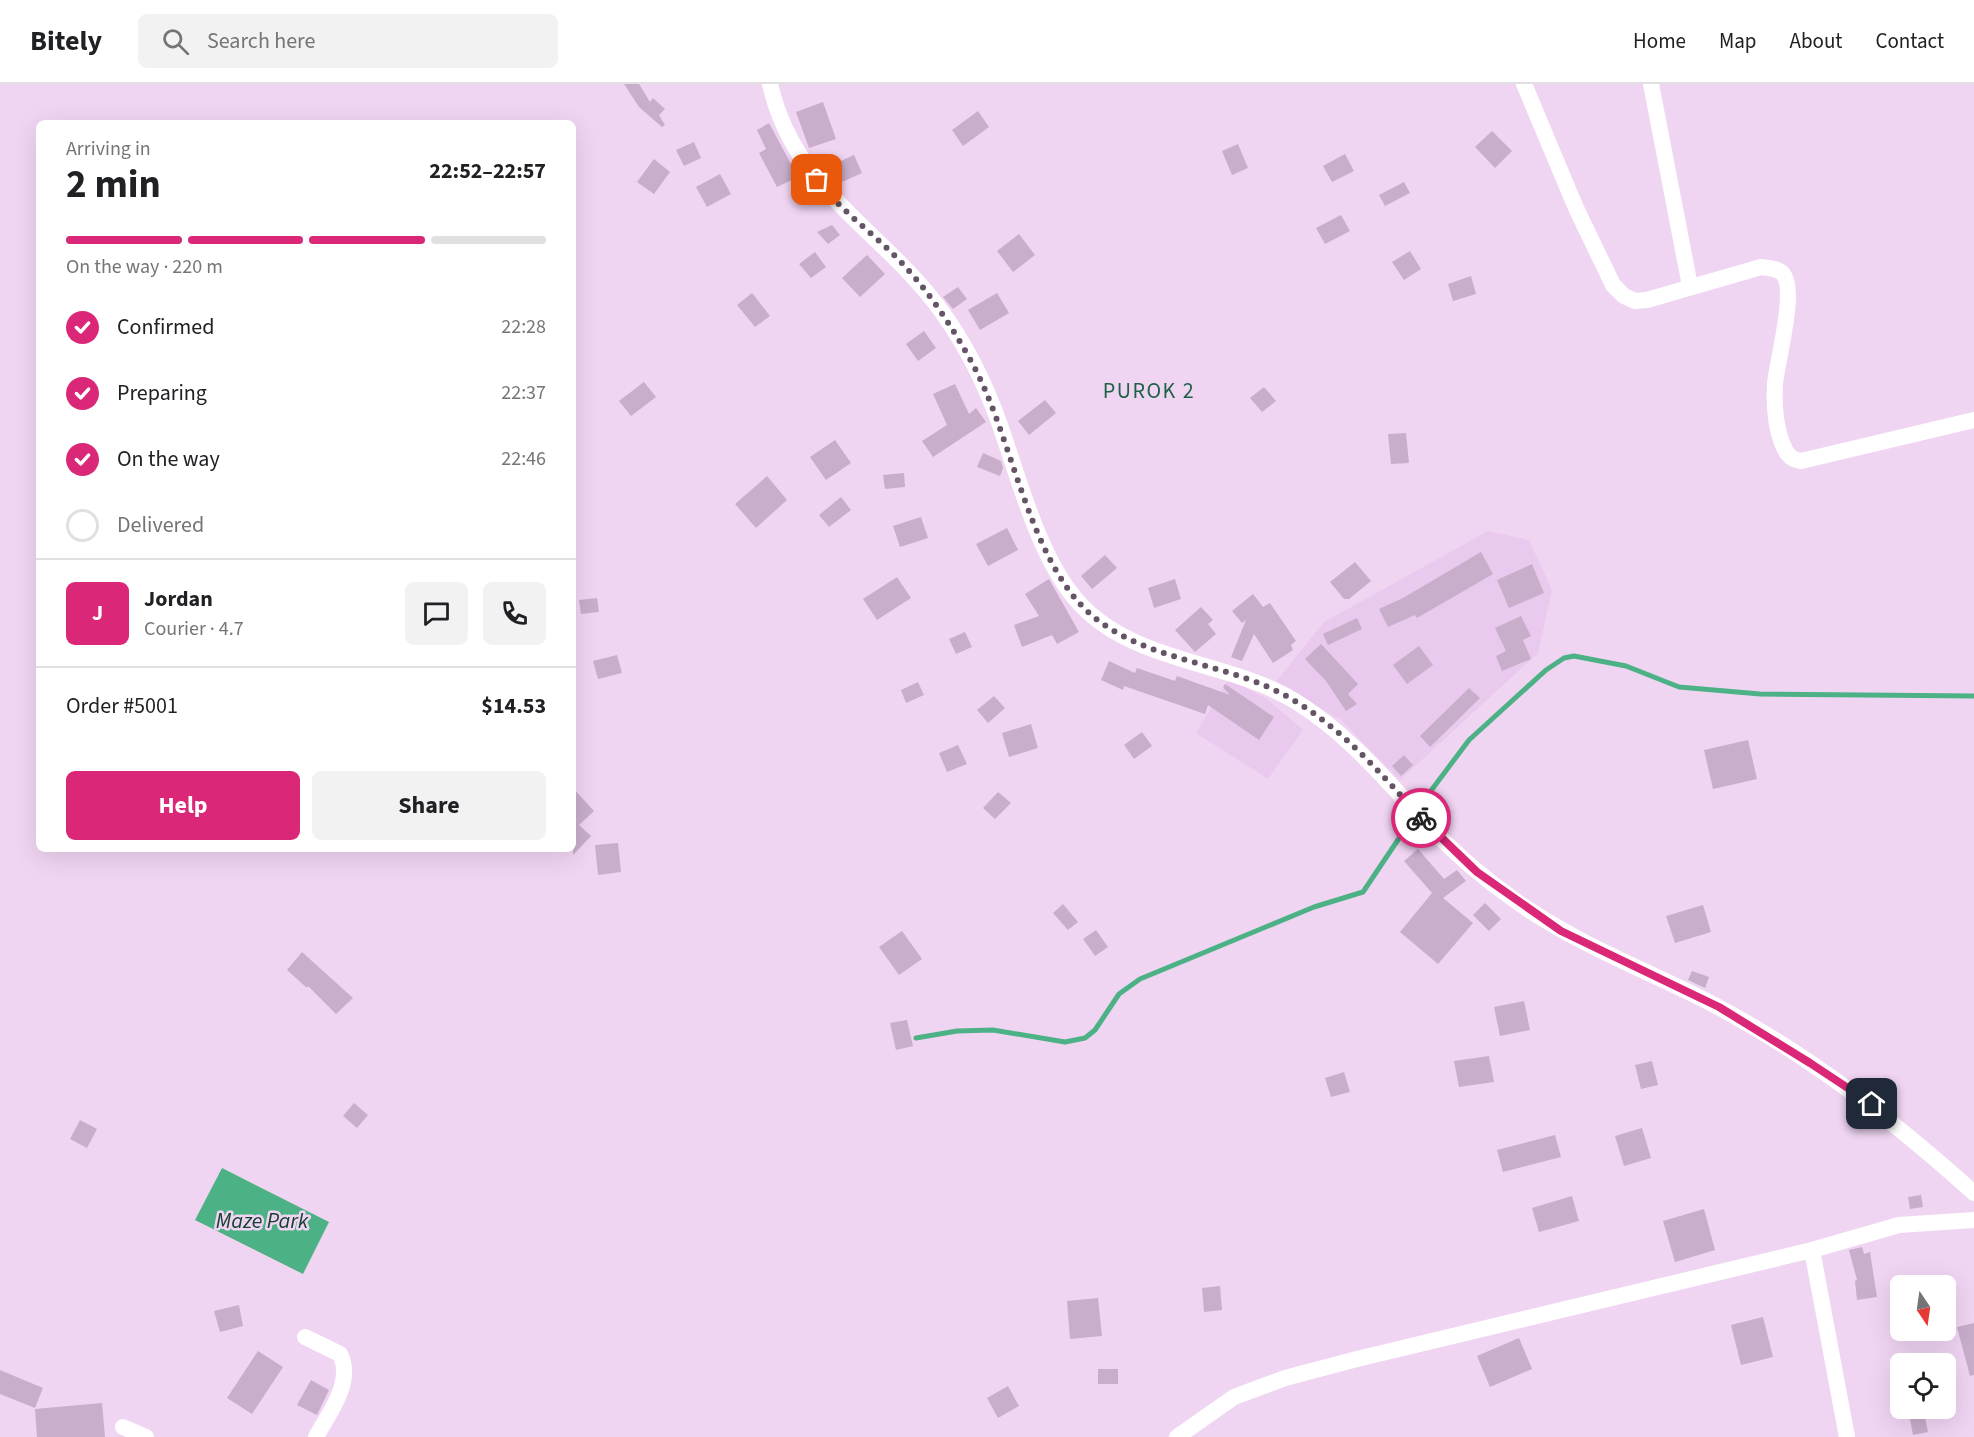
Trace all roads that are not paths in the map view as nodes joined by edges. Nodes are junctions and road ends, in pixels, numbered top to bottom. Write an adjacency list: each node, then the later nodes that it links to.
1 (770, 84): 6 (street)
2 (1524, 84): 4 (street)
3 (1651, 84): 4 (street)
4 (1690, 286): 5 (street)
5 (1974, 420)
6 (1974, 1193)
7 (1974, 1220): 8 (street)
8 (1812, 1251): 11 (street); 12 (street)
9 (305, 1337): 10 (street)
10 (316, 1437)
11 (1177, 1437)
12 (1847, 1437)

